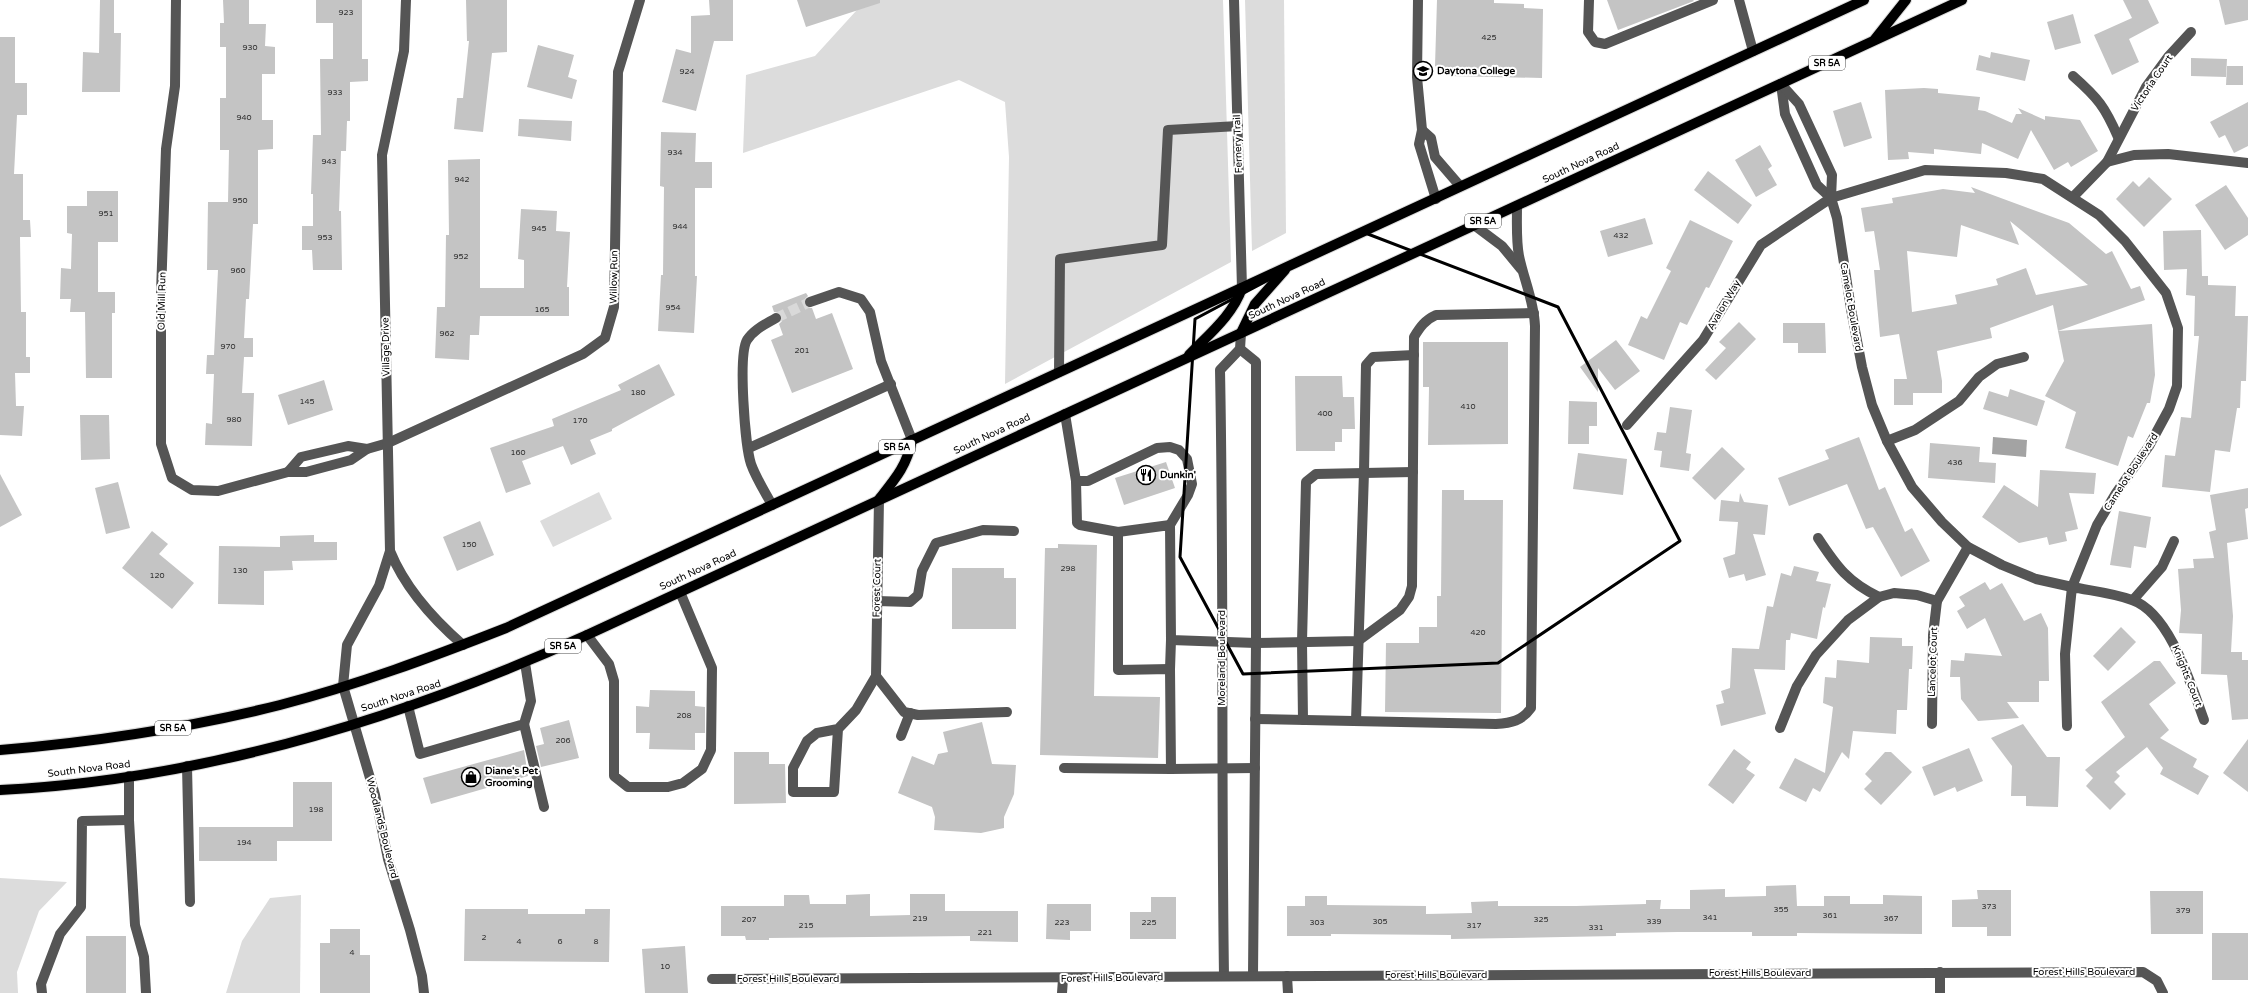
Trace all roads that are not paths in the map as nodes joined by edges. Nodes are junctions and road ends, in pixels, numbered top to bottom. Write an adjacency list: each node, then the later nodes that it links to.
1 (176, 0): 50 (street, Old Mill Run)
2 (406, 0): 47 (street, Village Drive)
3 (640, 0): 47 (street, Willow Run)
4 (1234, 0): 19 (street, Fernery Trail)
5 (1418, 0): 20 (street)
6 (1589, 0): 7 (street)
7 (1713, 0)
8 (1739, 0): 16 (street)
9 (1864, 0): 16 (main road, SR 5A)
10 (1906, 0): 15 (main road)
11 (1939, 0): 13 (main road)
12 (1962, 0): 13 (main road, South Nova Road / SR 5A)
13 (1937, 12): 15 (main road, South Nova Road / SR 5A)
14 (2192, 32): 21 (street, Victoria Court)
15 (1872, 42): 18 (main road, South Nova Road / SR 5A)
16 (1753, 51): 24 (main road, SR 5A)
17 (2073, 76): 21 (street)
18 (1781, 84): 26 (street, Camelot Boulevard); 26 (street, Camelot Boulevard); 28 (main road, South Nova Road / SR 5A)
19 (1238, 126): 32 (street, Fernery Trail); 41 (street)
20 (1422, 130): 24 (street); 27 (street)
21 (2118, 138): 22 (street, Victoria Court)
22 (2107, 162): 23 (street); 25 (street, Victoria Court)
23 (2248, 163)
24 (1460, 186): 27 (main road, SR 5A)
25 (2073, 197): 26 (street, Camelot Boulevard); 63 (street, Camelot Boulevard)
26 (1831, 198): 44 (street, Avalon Way); 46 (street, Camelot Boulevard)
27 (1436, 199): 30 (main road, SR 5A)
28 (1517, 206): 29 (main road, South Nova Road / SR 5A); 31 (street)
29 (1474, 225): 31 (street); 36 (main road, South Nova Road / SR 5A)
30 (1288, 267): 32 (main road, SR 5A); 36 (main road)
31 (1522, 270): 34 (street)
32 (1242, 288): 40 (main road); 41 (main road, SR 5A)
33 (810, 302): 42 (street)
34 (1534, 313): 38 (street); 86 (street)
35 (776, 318): 48 (street)
36 (1241, 333): 37 (street); 40 (main road, South Nova Road / SR 5A)
37 (1240, 348): 72 (street, Moreland Boulevard); 74 (street)
38 (1414, 355): 51 (street); 52 (street)
39 (2024, 357): 46 (street)
40 (1184, 360): 43 (main road, South Nova Road / SR 5A)
41 (1059, 372): 45 (main road, SR 5A)
42 (891, 384): 45 (street); 48 (street)
43 (1065, 414): 53 (street); 54 (main road, South Nova Road / SR 5A)
44 (1627, 425)
45 (912, 440): 54 (main road); 55 (main road, SR 5A)
46 (1887, 441): 61 (street, Camelot Boulevard)
47 (388, 443): 49 (street, Old Mill Run); 62 (street, Village Drive)
48 (749, 448): 55 (street)
49 (367, 449): 50 (street, Old Mill Run); 50 (street, Old Mill Run)
50 (288, 472)
51 (1364, 472): 52 (street); 71 (street); 73 (street)
52 (1413, 472): 71 (street)
53 (1076, 481): 56 (street); 58 (street)
54 (879, 500): 64 (main road, South Nova Road / SR 5A); 67 (street, Forest Court)
55 (772, 505): 75 (main road, SR 5A)
56 (1170, 525): 58 (street); 70 (street)
57 (1014, 531): 67 (street)
58 (1118, 532): 77 (street)
59 (1818, 538): 65 (street)
60 (2174, 541): 66 (street)
61 (1968, 547): 63 (street, Camelot Boulevard); 68 (street, Lancelot Court)
62 (390, 551): 75 (street); 79 (street, Village Drive)
63 (2072, 587): 66 (street, Knights Court); 90 (street)
64 (680, 592): 69 (main road, South Nova Road / SR 5A); 69 (street)
65 (1880, 597): 68 (street); 91 (street)
66 (2133, 600): 85 (street, Knights Court)
67 (877, 601): 78 (street, Forest Court)
68 (1937, 601): 89 (street, Lancelot Court)
69 (587, 636): 76 (main road, South Nova Road / SR 5A)
70 (1171, 640): 72 (street); 77 (street)
71 (1358, 641): 73 (street); 86 (street)
72 (1222, 642): 74 (street); 97 (street, Moreland Boulevard)
73 (1302, 642): 74 (street); 84 (street)
74 (1256, 643): 83 (street)
75 (464, 645): 79 (main road, SR 5A)
76 (525, 663): 80 (main road, South Nova Road / SR 5A); 88 (street)
77 (1170, 669): 99 (street)
78 (876, 676): 82 (street); 92 (street)
79 (343, 686): 87 (street, Woodlands Boulevard); 94 (main road, SR 5A)
80 (408, 706): 87 (main road, South Nova Road / SR 5A); 88 (street)
81 (1007, 712): 82 (street)
82 (910, 713): 93 (street)
83 (1255, 719): 84 (street); 98 (street)
84 (1303, 720): 86 (street)
85 (2204, 720)
86 (1356, 721)
87 (354, 724): 95 (main road, South Nova Road / SR 5A); 113 (street, Woodlands Boulevard)
88 (524, 724): 102 (street)
89 (1932, 724)
90 (2067, 726)
91 (1780, 728)
92 (838, 729): 92 (street)
93 (901, 736)
94 (0, 750)
95 (187, 766): 100 (main road, South Nova Road / SR 5A); 104 (street)
96 (1064, 768): 99 (street)
97 (1222, 768): 98 (street); 99 (street); 106 (street, Moreland Boulevard)
98 (1255, 768): 107 (street)
99 (1171, 769)
100 (129, 776): 101 (main road, South Nova Road / SR 5A); 103 (street)
101 (0, 790)
102 (544, 807)
103 (129, 820): 111 (street); 112 (street)
104 (190, 902)
105 (1940, 972): 108 (street, Forest Hills Boulevard); 116 (street); 117 (street, Forest Hills Boulevard)
106 (1224, 976): 107 (street, Forest Hills Boulevard); 110 (street, Forest Hills Boulevard)
107 (1253, 976): 108 (street, Forest Hills Boulevard)
108 (1287, 976): 115 (street)
109 (712, 979): 110 (street, Forest Hills Boulevard)
110 (1062, 979): 114 (street)
111 (42, 993)
112 (146, 993)
113 (424, 993)
114 (1062, 993)
115 (1288, 993)
116 (1940, 993)
117 (2163, 993)

